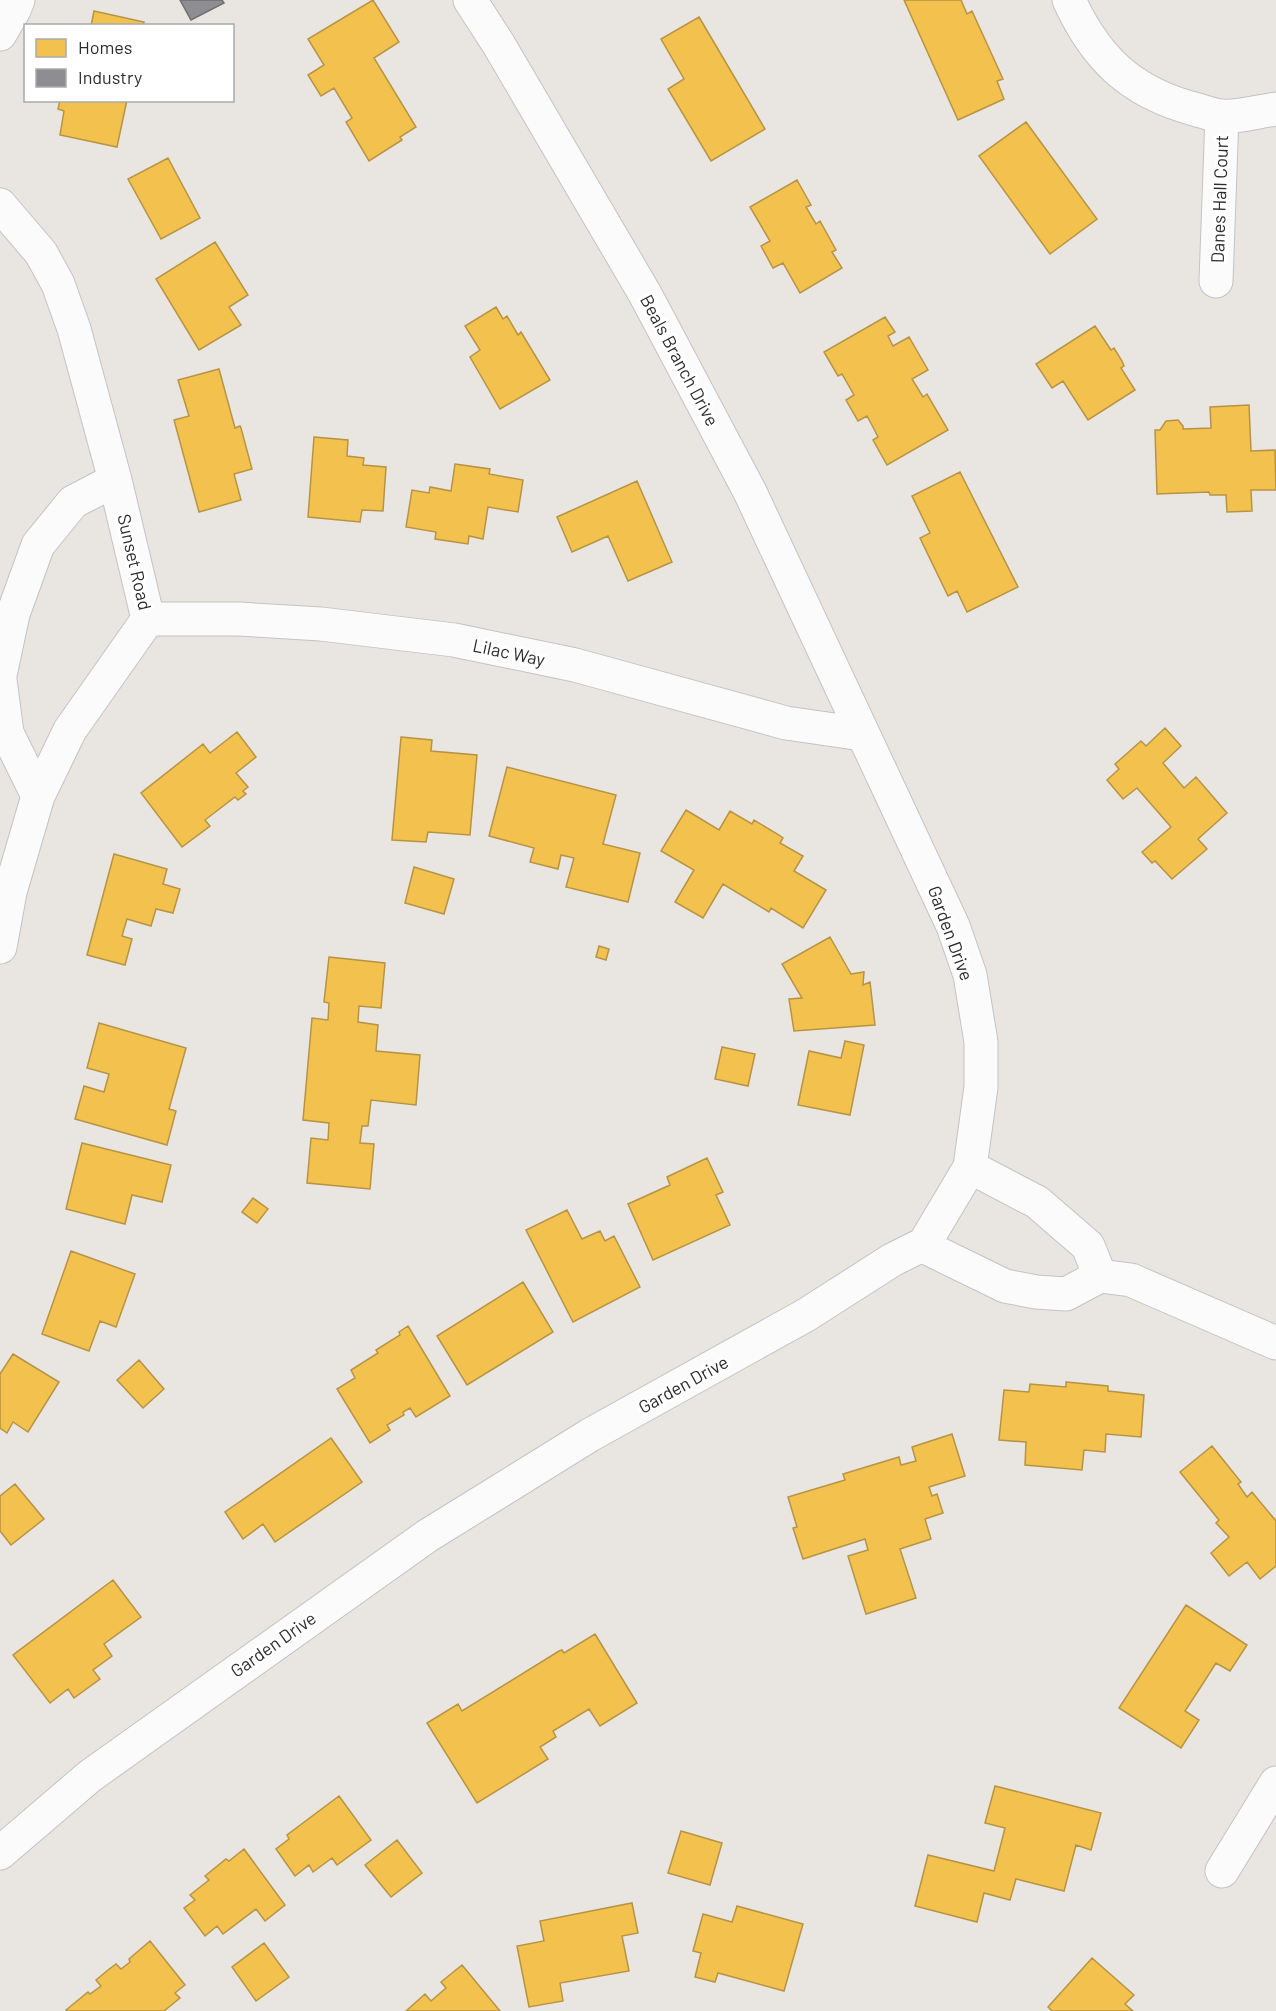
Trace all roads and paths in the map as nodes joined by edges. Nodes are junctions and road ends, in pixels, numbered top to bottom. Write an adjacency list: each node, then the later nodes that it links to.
1 (18, 0): 4 (street)
2 (470, 0): 13 (street, Beals Branch Drive)
3 (1069, 0): 6 (street)
4 (0, 34)
5 (1276, 109): 6 (street)
6 (1221, 116): 8 (street, Danes Hall Court)
7 (0, 205): 9 (street, Sunset Road)
8 (1216, 281)
9 (115, 480): 10 (street, Sunset Road); 11 (street)
10 (148, 619): 13 (street, Lilac Way); 14 (street, Sunset Road)
11 (0, 675)
12 (0, 680): 14 (street)
13 (862, 734): 16 (street, Garden Drive)
14 (38, 796): 15 (street, Sunset Road)
15 (0, 947)
16 (970, 1167): 17 (street, Garden Drive); 18 (street)
17 (923, 1246): 18 (street); 21 (street, Garden Drive)
18 (1100, 1276): 19 (street)
19 (1276, 1343)
20 (1276, 1783): 22 (street)
21 (0, 1853)
22 (1222, 1871)

